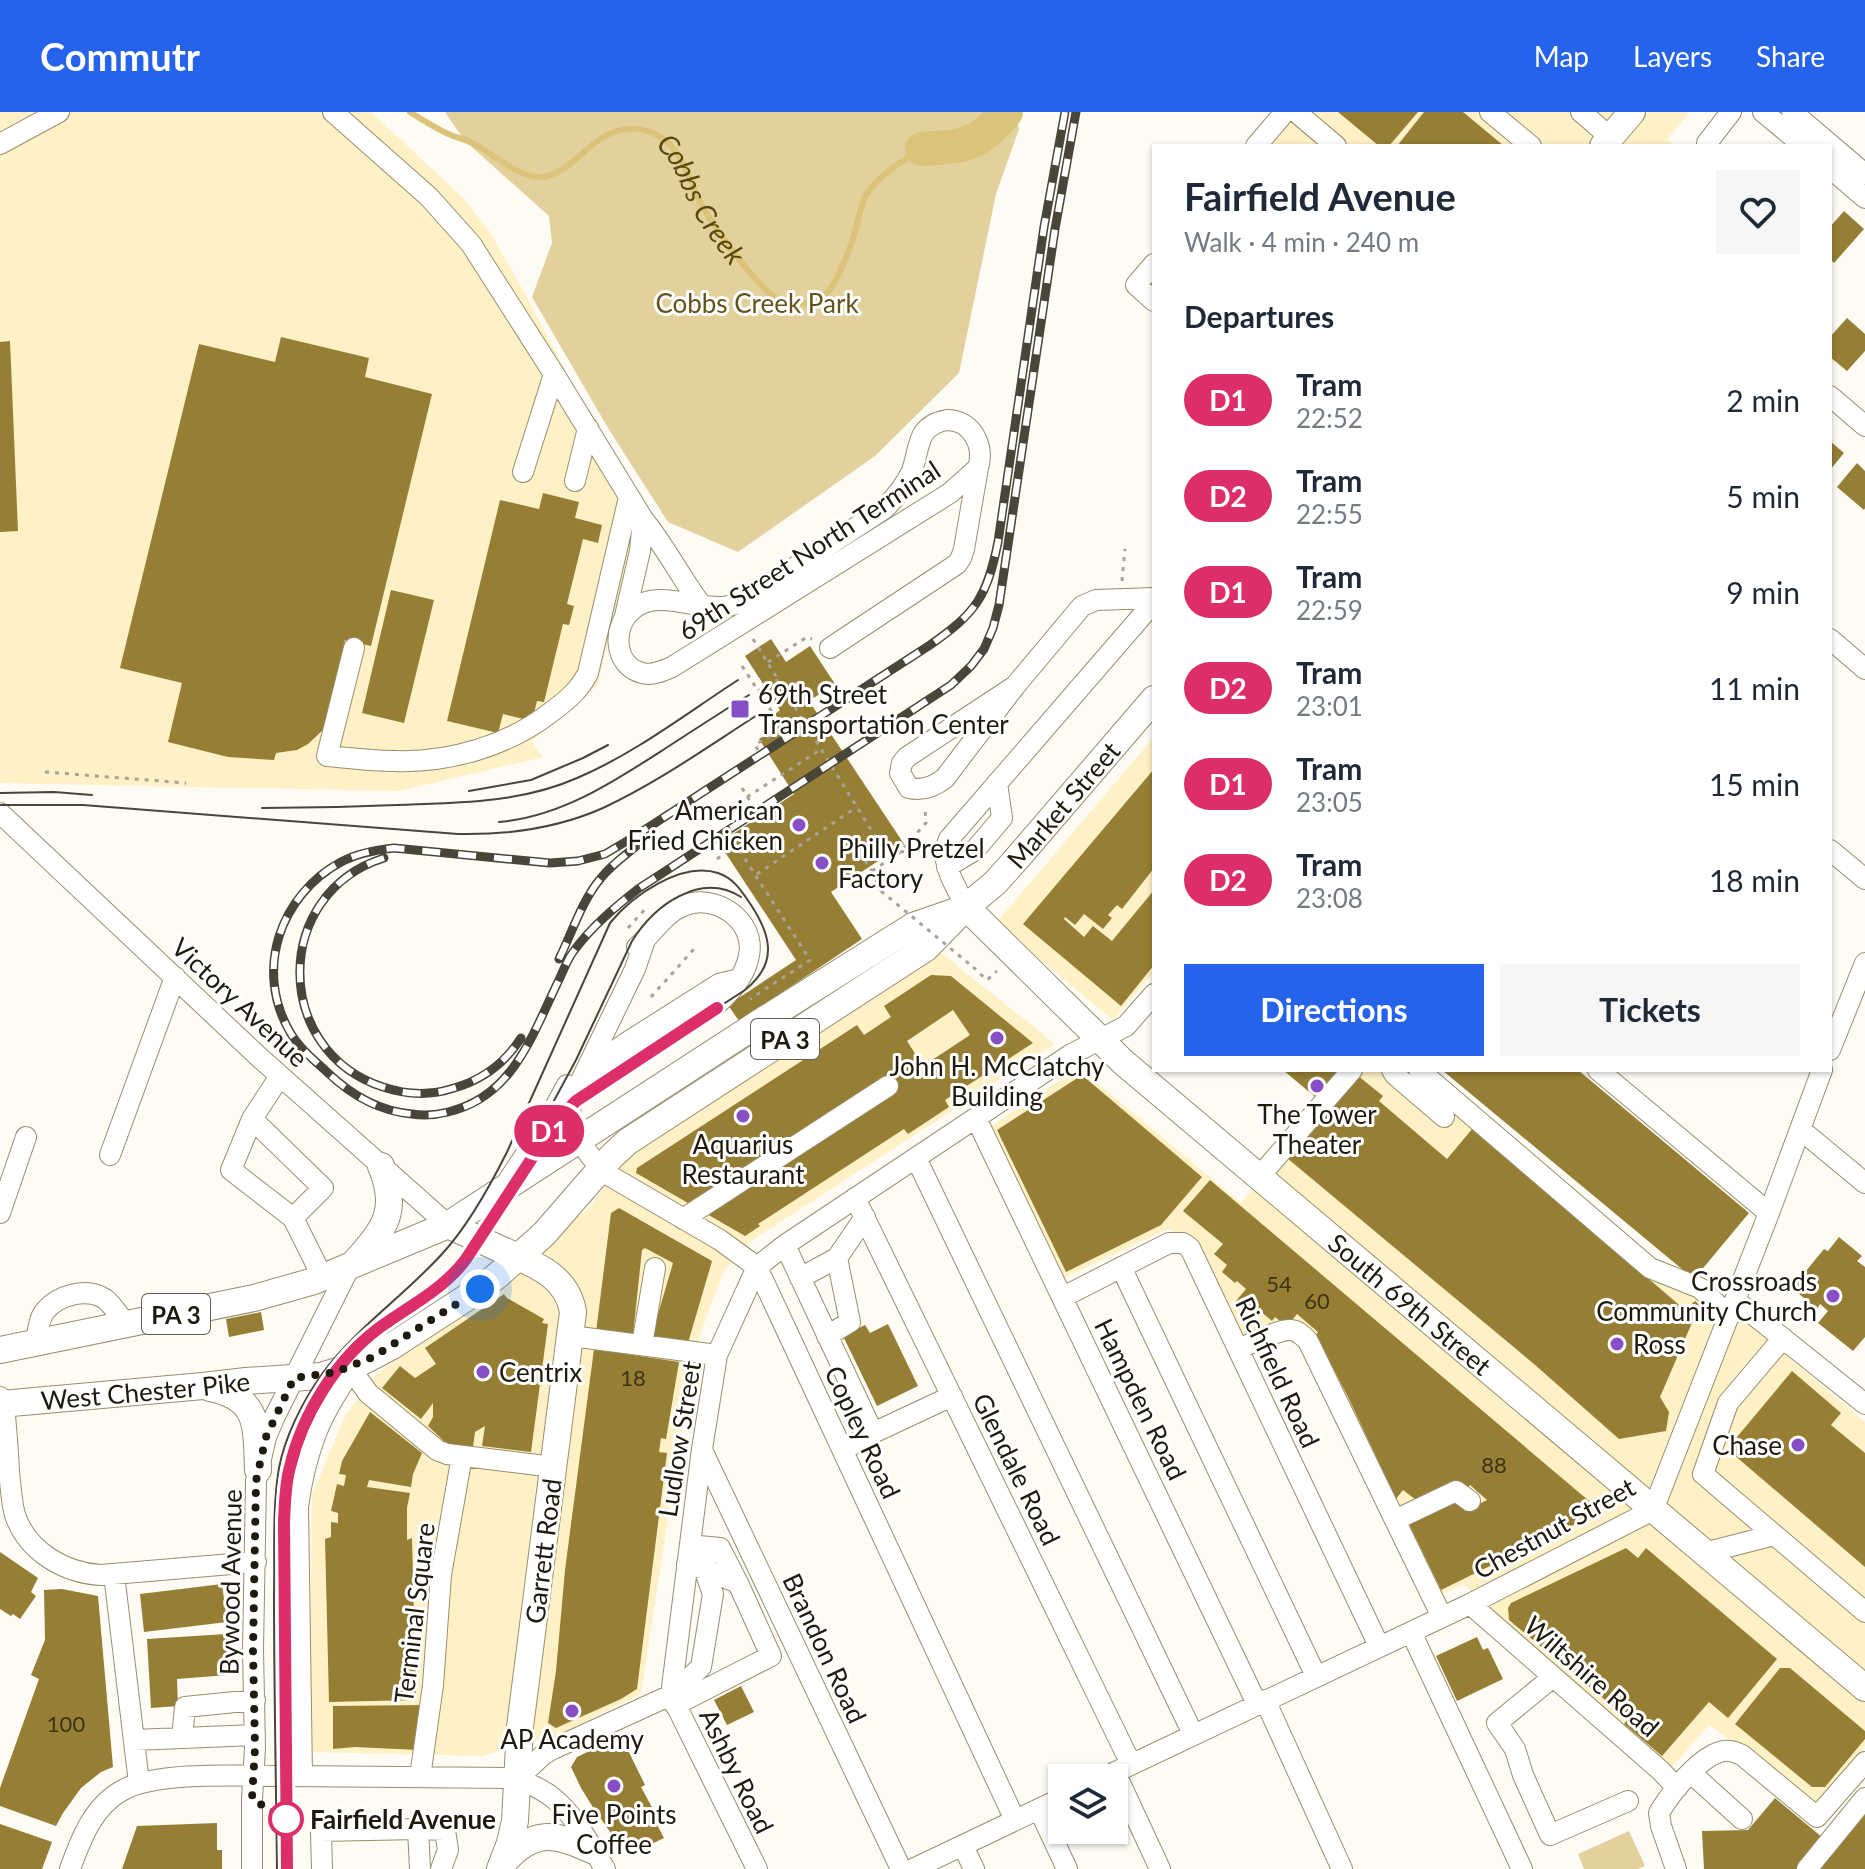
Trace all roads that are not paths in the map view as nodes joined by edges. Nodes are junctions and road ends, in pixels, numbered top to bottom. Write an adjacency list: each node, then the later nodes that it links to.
1 (59, 112): 13 (street)
2 (333, 112): 25 (street)
3 (1285, 112): 14 (street)
4 (1296, 112): 15 (street)
5 (1490, 112): 16 (street)
6 (1581, 112): 11 (street)
7 (1632, 112): 11 (main road)
8 (1731, 112): 12 (street)
9 (1763, 112): 17 (street)
10 (1792, 112): 18 (street)
11 (1607, 142)
12 (1707, 143)
13 (0, 144)
14 (1258, 144)
15 (1334, 144)
16 (1529, 144)
17 (1802, 144)
18 (1830, 144)
19 (1832, 146): 21 (street)
20 (1832, 170): 22 (street)
21 (1865, 174)
22 (1865, 198)
23 (1152, 266): 24 (street)
24 (1152, 299)
25 (554, 374): 28 (street); 30 (street)
26 (1832, 398): 27 (street)
27 (1865, 426)
28 (588, 428): 31 (street); 32 (street)
29 (978, 468): 36 (street, 69th Street North Terminal); 37 (street, 69th Street North Terminal); 40 (street)
30 (523, 472)
31 (575, 481)
32 (629, 497): 33 (street); 39 (street)
33 (643, 519): 36 (street); 37 (street)
34 (1152, 600): 42 (street)
35 (1152, 602): 47 (street)
36 (702, 606): 37 (street, 69th Street North Terminal)
37 (625, 616)
38 (1832, 641): 41 (street)
39 (354, 648)
40 (830, 648)
41 (1865, 669)
42 (1015, 686): 42 (street)
43 (1152, 701): 47 (main road, Market Street / PA 3)
44 (1, 814): 50 (street, Victory Avenue)
45 (1832, 852): 46 (street)
46 (1865, 879)
47 (966, 907): 52 (main road, South 69th Street); 67 (main road, Market Street / PA 3); 71 (main road, Market Street / PA 3)
48 (645, 940): 61 (street); 61 (street); 74 (street)
49 (1865, 964): 53 (street)
50 (175, 977): 59 (street, Victory Avenue); 68 (street)
51 (1152, 996): 52 (street, Ludlow Street)
52 (1100, 1039): 63 (street, Ludlow Street); 72 (main road, South 69th Street)
53 (1832, 1045)
54 (1350, 1072): 72 (street)
55 (1393, 1072): 62 (street)
56 (1421, 1072): 92 (street)
57 (1600, 1072): 77 (street)
58 (1820, 1072): 65 (street, Chestnut Street)
59 (280, 1076): 64 (street); 70 (street, Victory Avenue)
60 (888, 1086): 80 (street)
61 (572, 1099): 67 (street)
62 (1444, 1117)
63 (976, 1118): 69 (street, Ludlow Street); 91 (street, Hampden Road)
64 (252, 1119): 79 (street); 79 (street)
65 (1801, 1130): 73 (street); 77 (street, Chestnut Street)
66 (26, 1137): 76 (street)
67 (580, 1139): 71 (street, Copley Road); 74 (main road, PA 3)
68 (110, 1155)
69 (916, 1158): 75 (street, Ludlow Street); 133 (street)
70 (381, 1166): 81 (street, Victory Avenue); 87 (main road)
71 (600, 1168): 80 (street, Copley Road); 83 (main road, West Chester Pike / PA 3)
72 (1259, 1177): 115 (main road, South 69th Street)
73 (1865, 1183)
74 (502, 1190): 81 (main road, PA 3)
75 (855, 1198): 78 (street, Glendale Road); 82 (street, Ludlow Street)
76 (0, 1213)
77 (1769, 1213): 92 (street, Chestnut Street)
78 (865, 1217): 84 (street); 105 (street, Glendale Road)
79 (293, 1218): 89 (street)
80 (683, 1219): 85 (street, Copley Road)
81 (448, 1225): 83 (main road, Garrett Road); 87 (main road, PA 3)
82 (785, 1245): 85 (street, Ludlow Street); 90 (street)
83 (519, 1257): 94 (main road, Garrett Road); 102 (main road, West Chester Pike / PA 3)
84 (837, 1258): 90 (street); 95 (street)
85 (757, 1267): 101 (street, Ludlow Street); 110 (street, Copley Road)
86 (1121, 1267): 91 (street, Richfield Road); 99 (street, Richfield Road); 127 (street)
87 (349, 1268): 89 (main road, PA 3); 103 (street, Bywood Avenue)
88 (655, 1268): 98 (street)
89 (323, 1278): 93 (main road, PA 3)
90 (800, 1278): 95 (street)
91 (1063, 1297): 132 (street, Hampden Road)
92 (1732, 1308): 96 (street); 115 (street, Chestnut Street)
93 (126, 1324): 97 (main road, PA 3); 97 (street)
94 (571, 1336): 98 (street); 112 (main road, Garrett Road)
95 (827, 1336): 108 (street)
96 (1783, 1338): 107 (street); 117 (street)
97 (36, 1342): 100 (main road, PA 3)
98 (642, 1345): 101 (street)
99 (1238, 1349): 116 (street); 126 (street, Richfield Road)
100 (0, 1350)
101 (717, 1355): 109 (street, Ludlow Street)
102 (354, 1366): 103 (main road, West Chester Pike / PA 3); 111 (street); 141 (street)
103 (294, 1378): 104 (main road, West Chester Pike / PA 3); 113 (street, Bywood Avenue)
104 (203, 1386): 106 (main road, West Chester Pike / PA 3); 113 (main road)
105 (952, 1396): 108 (street); 138 (street, Glendale Road)
106 (1, 1401): 121 (street)
107 (1865, 1404)
108 (873, 1433): 110 (street)
109 (702, 1449): 119 (street, Ludlow Street); 163 (street, Brandon Road)
110 (843, 1450): 152 (street, Copley Road)
111 (462, 1456): 112 (street); 142 (street, Terminal Square)
112 (554, 1467): 143 (main road, Garrett Road)
113 (258, 1470): 120 (street, Bywood Avenue)
114 (1470, 1501): 116 (street)
115 (1653, 1510): 118 (main road, South 69th Street); 122 (street, Chestnut Street)
116 (1395, 1520): 124 (street)
117 (1774, 1535): 118 (street); 123 (street)
118 (1704, 1553): 129 (main road, South 69th Street)
119 (697, 1556): 131 (street, Ludlow Street); 131 (street); 131 (street)
120 (256, 1562): 121 (street); 130 (street, Bywood Avenue)
121 (114, 1574): 136 (street)
122 (1470, 1604): 124 (street, Chestnut Street); 128 (street, Wiltshire Road)
123 (1865, 1612)
124 (1442, 1617): 125 (street, Chestnut Street)
125 (1411, 1632): 126 (street, Chestnut Street); 169 (street)
126 (1379, 1646): 127 (street, Chestnut Street)
127 (1316, 1676): 132 (street, Chestnut Street)
128 (1553, 1677): 144 (street, Wiltshire Road); 148 (street)
129 (1865, 1688)
130 (255, 1700): 134 (street, Bywood Avenue); 135 (street)
131 (673, 1700): 143 (street); 162 (street, Ashby Road)
132 (1261, 1702): 133 (street, Chestnut Street); 168 (street, Hampden Road)
133 (1193, 1734): 139 (street, Chestnut Street)
134 (255, 1735): 135 (street); 140 (street, Bywood Avenue)
135 (182, 1738): 136 (street)
136 (134, 1740): 145 (street)
137 (1865, 1762): 144 (street)
138 (1113, 1764)
139 (1128, 1765)
140 (253, 1776): 141 (street); 145 (street); 158 (street, Bywood Avenue)
141 (302, 1776): 142 (street)
142 (420, 1777): 143 (street)
143 (518, 1778): 155 (street); 156 (main road, Garrett Road)
144 (1684, 1780): 151 (street, Wiltshire Road); 170 (street)
145 (139, 1783): 157 (street)
146 (1128, 1798): 167 (street, Glendale Road)
147 (1865, 1798): 171 (street)
148 (1628, 1801)
149 (1048, 1805): 150 (street)
150 (1039, 1809): 152 (street); 166 (street)
151 (1742, 1819)
152 (1015, 1820): 154 (street)
153 (418, 1829): 159 (street); 160 (street); 161 (street)
154 (963, 1846): 164 (street); 165 (street)
155 (600, 1860): 156 (main road)
156 (501, 1867)
157 (70, 1869)
158 (252, 1869)
159 (322, 1869)
160 (420, 1869)
161 (441, 1869)
162 (757, 1869)
163 (901, 1869)
164 (913, 1869)
165 (974, 1869)
166 (1067, 1869)
167 (1160, 1869)
168 (1342, 1869)
169 (1522, 1869)
170 (1676, 1869)
171 (1807, 1869)

